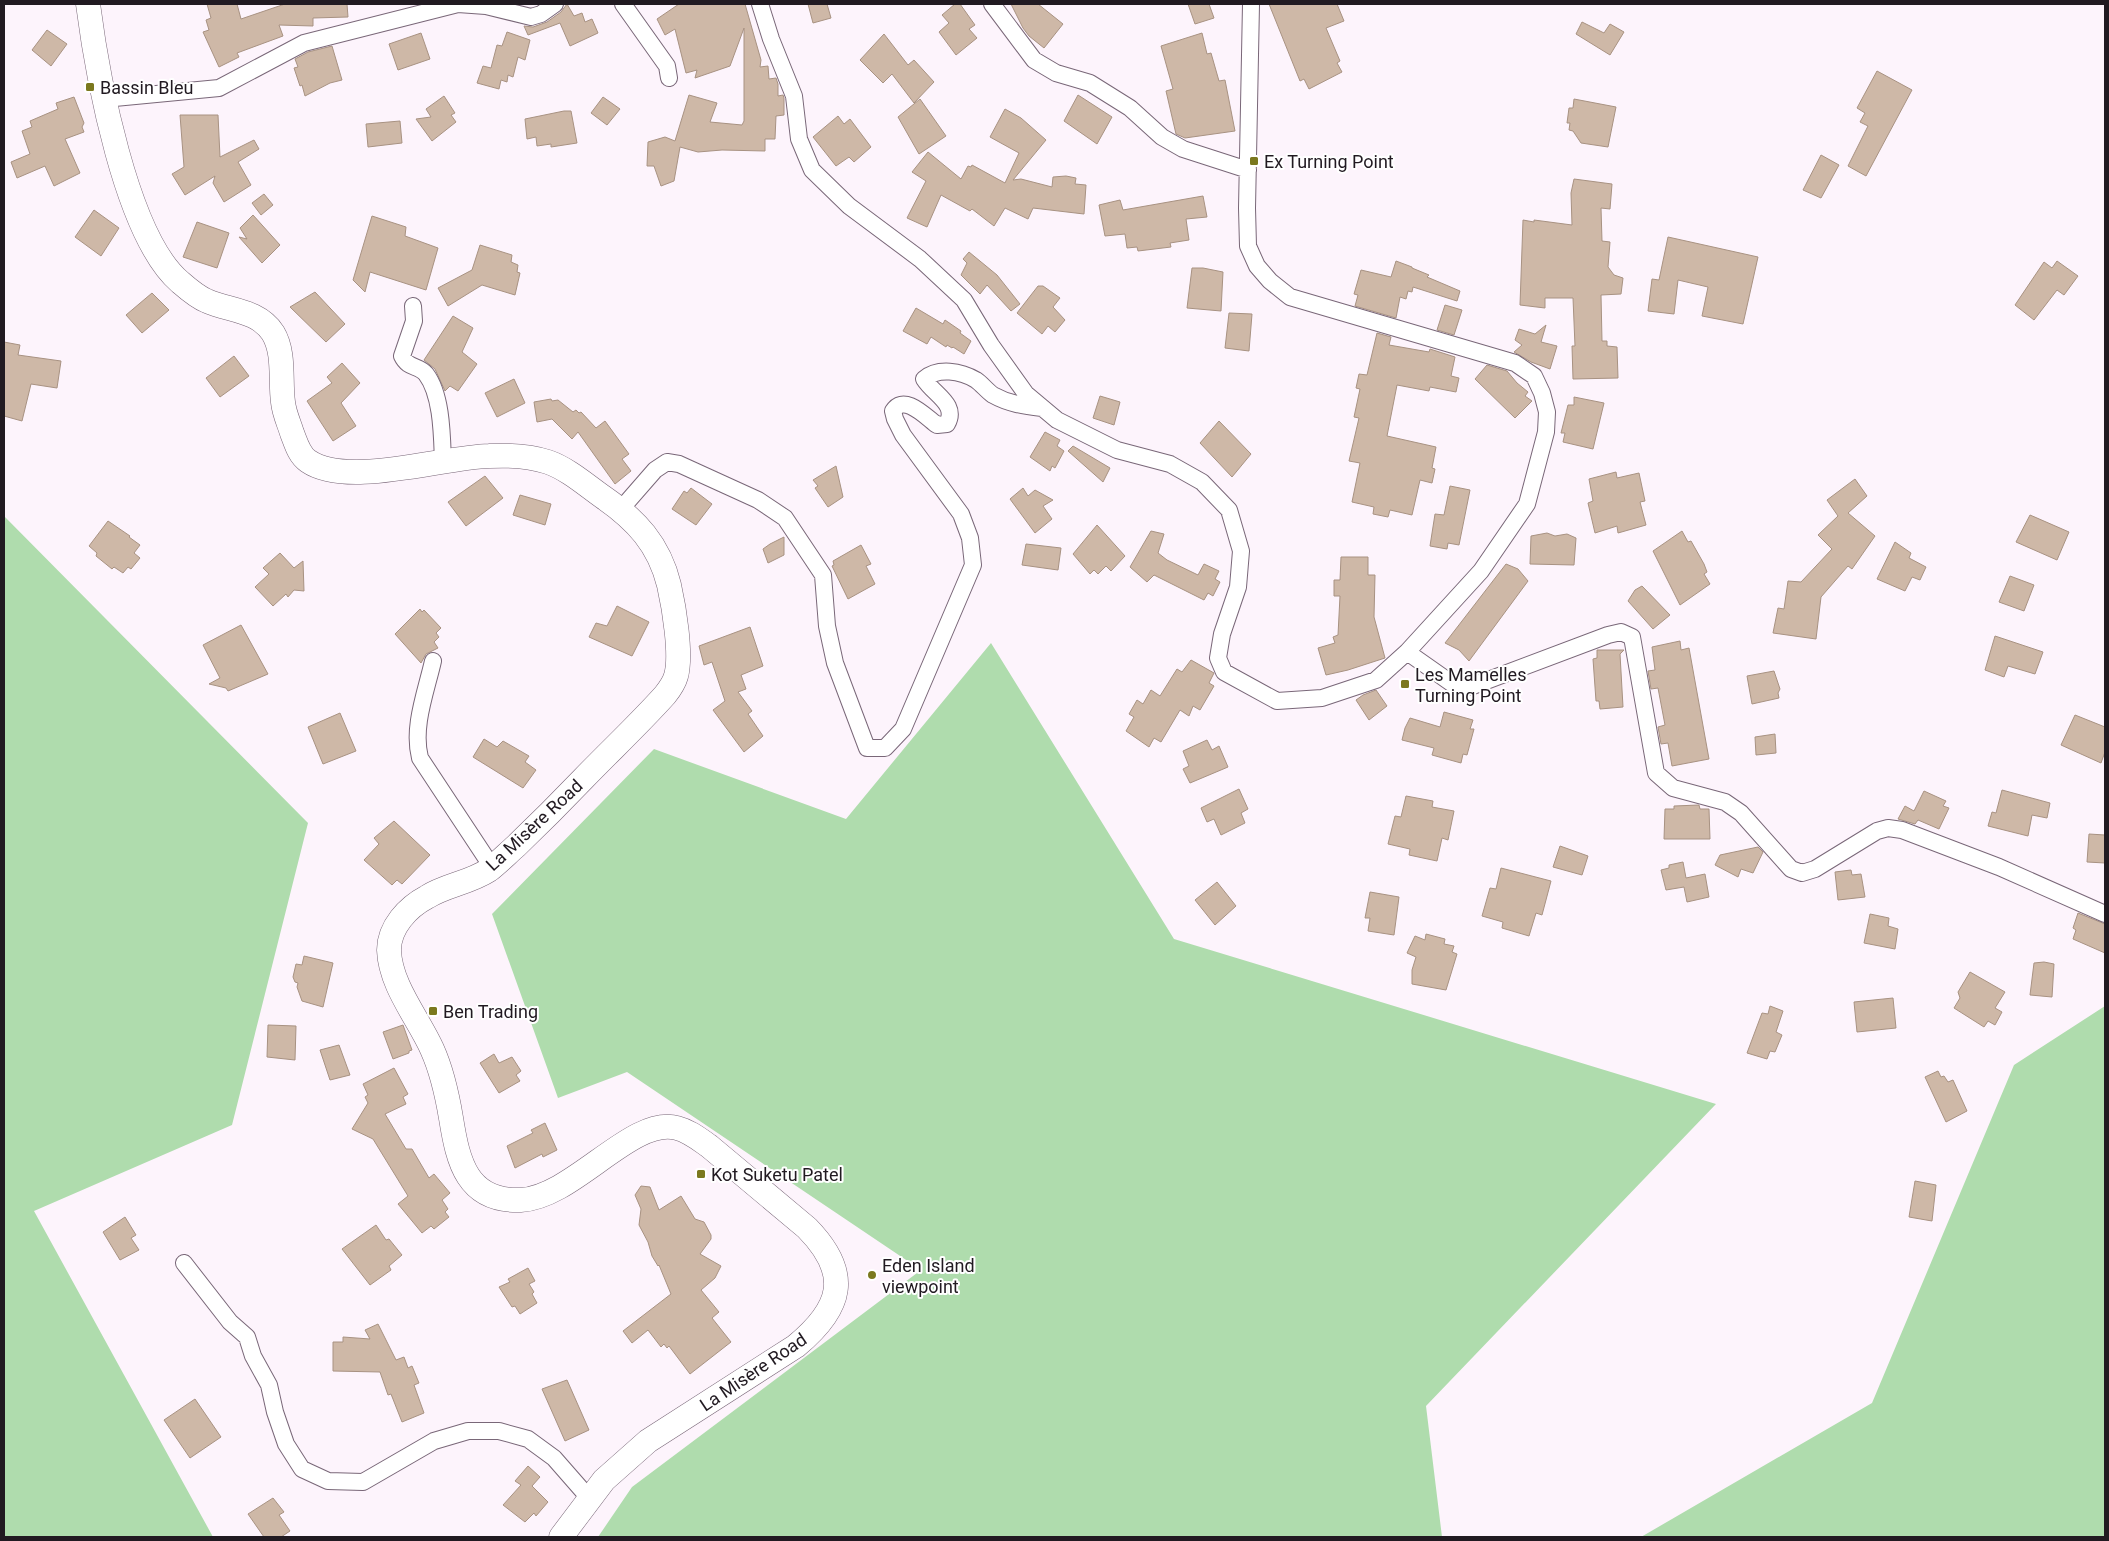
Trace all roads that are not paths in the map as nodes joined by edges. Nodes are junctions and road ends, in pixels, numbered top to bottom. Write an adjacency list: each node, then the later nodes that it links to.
1 (88, 4): 8 (main road, La Misère Road)
2 (555, 4): 8 (street)
3 (623, 4): 7 (street)
4 (760, 4): 11 (street)
5 (992, 4): 9 (street)
6 (1252, 4): 9 (street)
7 (669, 78)
8 (104, 99): 12 (main road, La Misère Road)
9 (1248, 170): 14 (street)
10 (414, 306): 12 (street)
11 (1042, 408): 13 (street); 14 (street)
12 (443, 462): 13 (main road, La Misère Road)
13 (620, 509): 16 (main road, La Misère Road)
14 (1407, 652): 17 (street)
15 (433, 661): 16 (street)
16 (492, 868): 19 (main road, La Misère Road)
17 (2105, 914)
18 (184, 1263): 19 (street)
19 (589, 1498): 20 (main road, La Misère Road)
20 (561, 1537)

